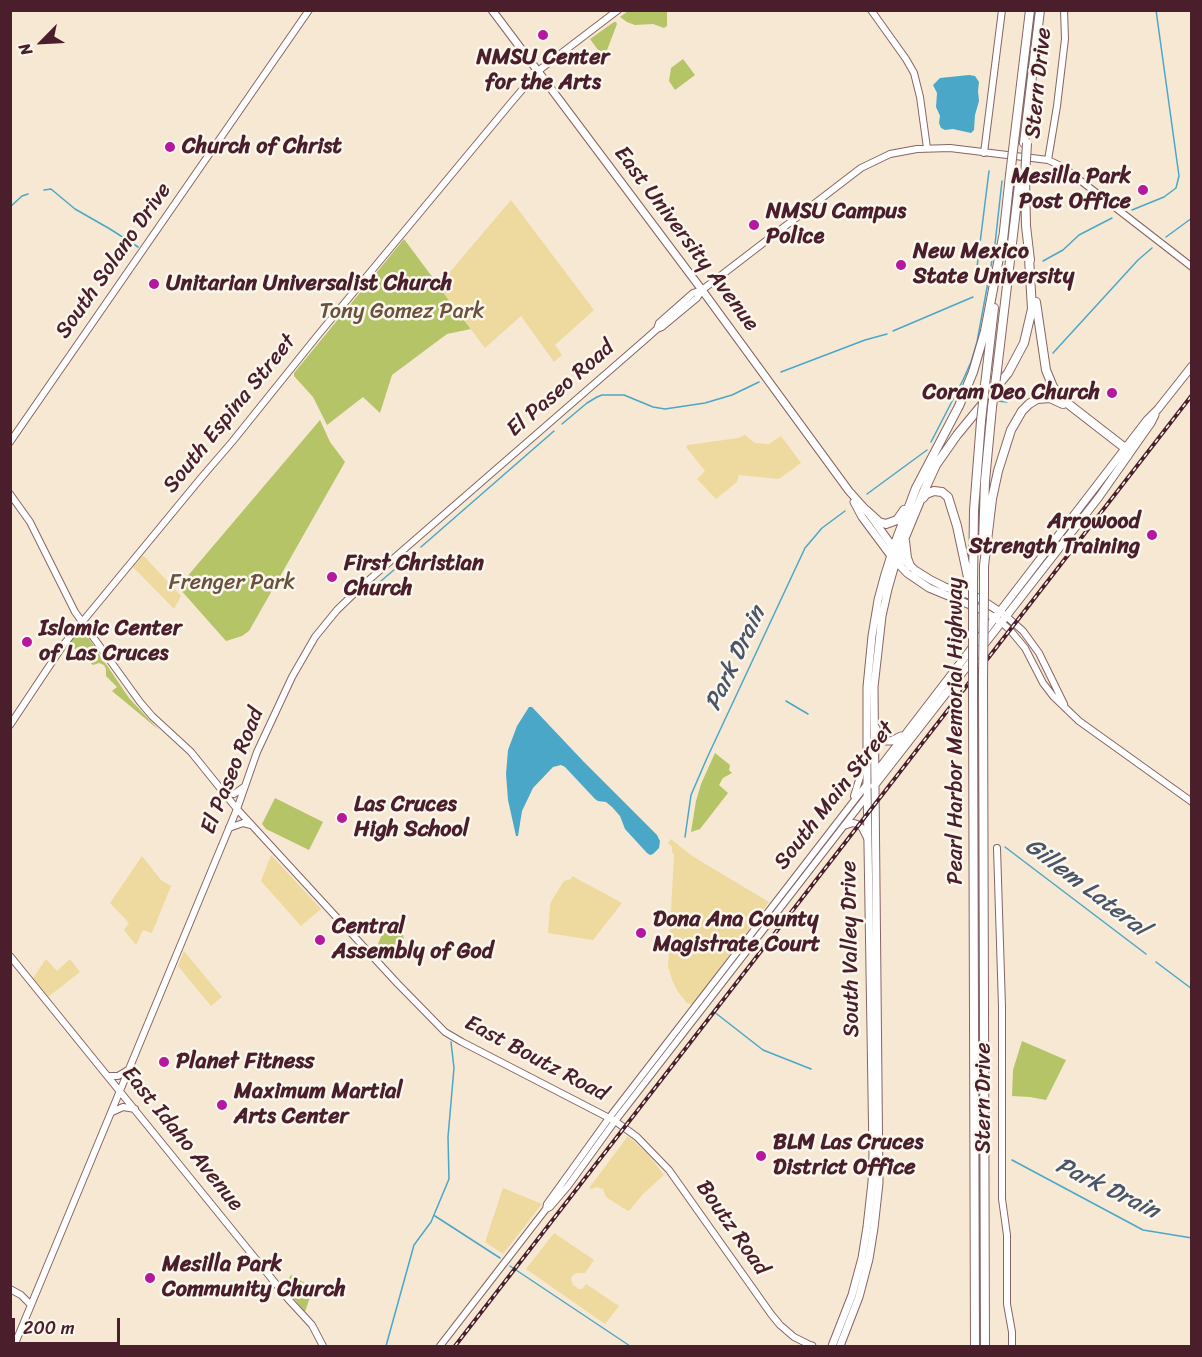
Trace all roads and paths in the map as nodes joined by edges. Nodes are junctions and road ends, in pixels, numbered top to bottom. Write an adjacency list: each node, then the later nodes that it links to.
1 (309, 10): 19 (main road, South Solano Drive)
2 (492, 10): 9 (main road, East University Avenue)
3 (618, 10): 9 (main road, South Espina Street)
4 (871, 10): 10 (main road)
5 (1002, 10): 11 (main road)
6 (1030, 10): 14 (highway, Pearl Harbor Memorial Highway, bridge)
7 (1040, 10): 13 (highway, Pearl Harbor Memorial Highway, bridge)
8 (1064, 10): 12 (main road, Stern Drive)
9 (538, 71): 17 (main road, East University Avenue); 32 (main road, South Espina Street)
10 (927, 148): 11 (main road, El Paseo Road); 17 (main road, El Paseo Road)
11 (984, 153): 12 (main road, El Paseo Road)
12 (1048, 160): 16 (main road)
13 (1022, 177): 15 (highway); 29 (highway, Pearl Harbor Memorial Highway, bridge)
14 (1003, 237): 21 (highway); 30 (highway, Pearl Harbor Memorial Highway, bridge)
15 (1029, 258): 20 (highway); 25 (highway)
16 (1191, 267)
17 (702, 290): 22 (main road, East University Avenue); 39 (main road, El Paseo Road)
18 (1191, 366): 20 (main road, South Main Street)
19 (10, 442)
20 (1125, 452): 29 (highway); 31 (main road, South Main Street)
21 (916, 488): 24 (highway); 27 (highway)
22 (849, 491): 24 (main road, East University Avenue); 27 (main road, East University Avenue)
23 (10, 494): 32 (main road, East Boutz Road)
24 (867, 511): 27 (main road, East University Avenue)
25 (915, 513): 26 (highway); 30 (highway)
26 (905, 536): 27 (highway); 28 (highway)
27 (895, 555): 28 (main road, East University Avenue); 31 (main road, East University Avenue); 33 (main road, South Valley Drive); 36 (main road, South Valley Drive)
28 (910, 566): 31 (main road, East University Avenue)
29 (984, 566): 62 (highway, Pearl Harbor Memorial Highway, bridge)
30 (971, 585): 61 (highway, Pearl Harbor Memorial Highway, bridge)
31 (1001, 617): 35 (main road, South Main Street); 38 (main road, South Main Street); 42 (main road)
32 (82, 622): 34 (main road, South Espina Street); 40 (main road, East Boutz Road)
33 (874, 719): 35 (main road); 37 (main road, South Valley Drive)
34 (10, 725)
35 (906, 734): 37 (main road, South Main Street)
36 (866, 744): 38 (main road, South Valley Drive); 43 (main road)
37 (875, 775): 38 (main road, South Valley Drive)
38 (871, 785): 41 (main road, South Main Street); 43 (main road, South Main Street); 60 (main road, South Valley Drive)
39 (245, 787): 40 (main road); 44 (main road, El Paseo Road)
40 (224, 793): 44 (main road, East Boutz Road)
41 (867, 796): 46 (main road, South Main Street); 48 (main road, South Valley Drive)
42 (1191, 802)
43 (851, 804): 56 (main road, South Main Street)
44 (237, 809): 45 (main road, East Boutz Road); 47 (main road, El Paseo Road)
45 (252, 826): 47 (main road); 56 (main road, East Boutz Road)
46 (843, 826): 48 (main road); 56 (main road, South Main Street)
47 (229, 828): 51 (main road, El Paseo Road)
48 (868, 838): 67 (main road, South Valley Drive)
49 (997, 848): 70 (main road, Stern Drive)
50 (10, 956): 52 (main road, East Idaho Avenue)
51 (128, 1070): 52 (main road); 53 (main road, El Paseo Road)
52 (108, 1076): 53 (main road, East Idaho Avenue)
53 (120, 1091): 54 (main road, East Idaho Avenue); 55 (main road, El Paseo Road)
54 (135, 1109): 55 (main road); 65 (main road, East Idaho Avenue)
55 (111, 1113): 59 (main road, El Paseo Road)
56 (612, 1119): 57 (main road, East Boutz Road); 66 (main road, South Main Street)
57 (625, 1127): 63 (main road, Boutz Road)
58 (10, 1289): 59 (main road)
59 (31, 1305): 64 (main road, El Paseo Road)
60 (845, 1337): 68 (main road, South Valley Drive); 69 (main road)
61 (975, 1343)
62 (985, 1344)
63 (812, 1346)
64 (14, 1347)
65 (323, 1347)
66 (440, 1347)
67 (832, 1347)
68 (840, 1347)
69 (845, 1347)
70 (1012, 1347)

